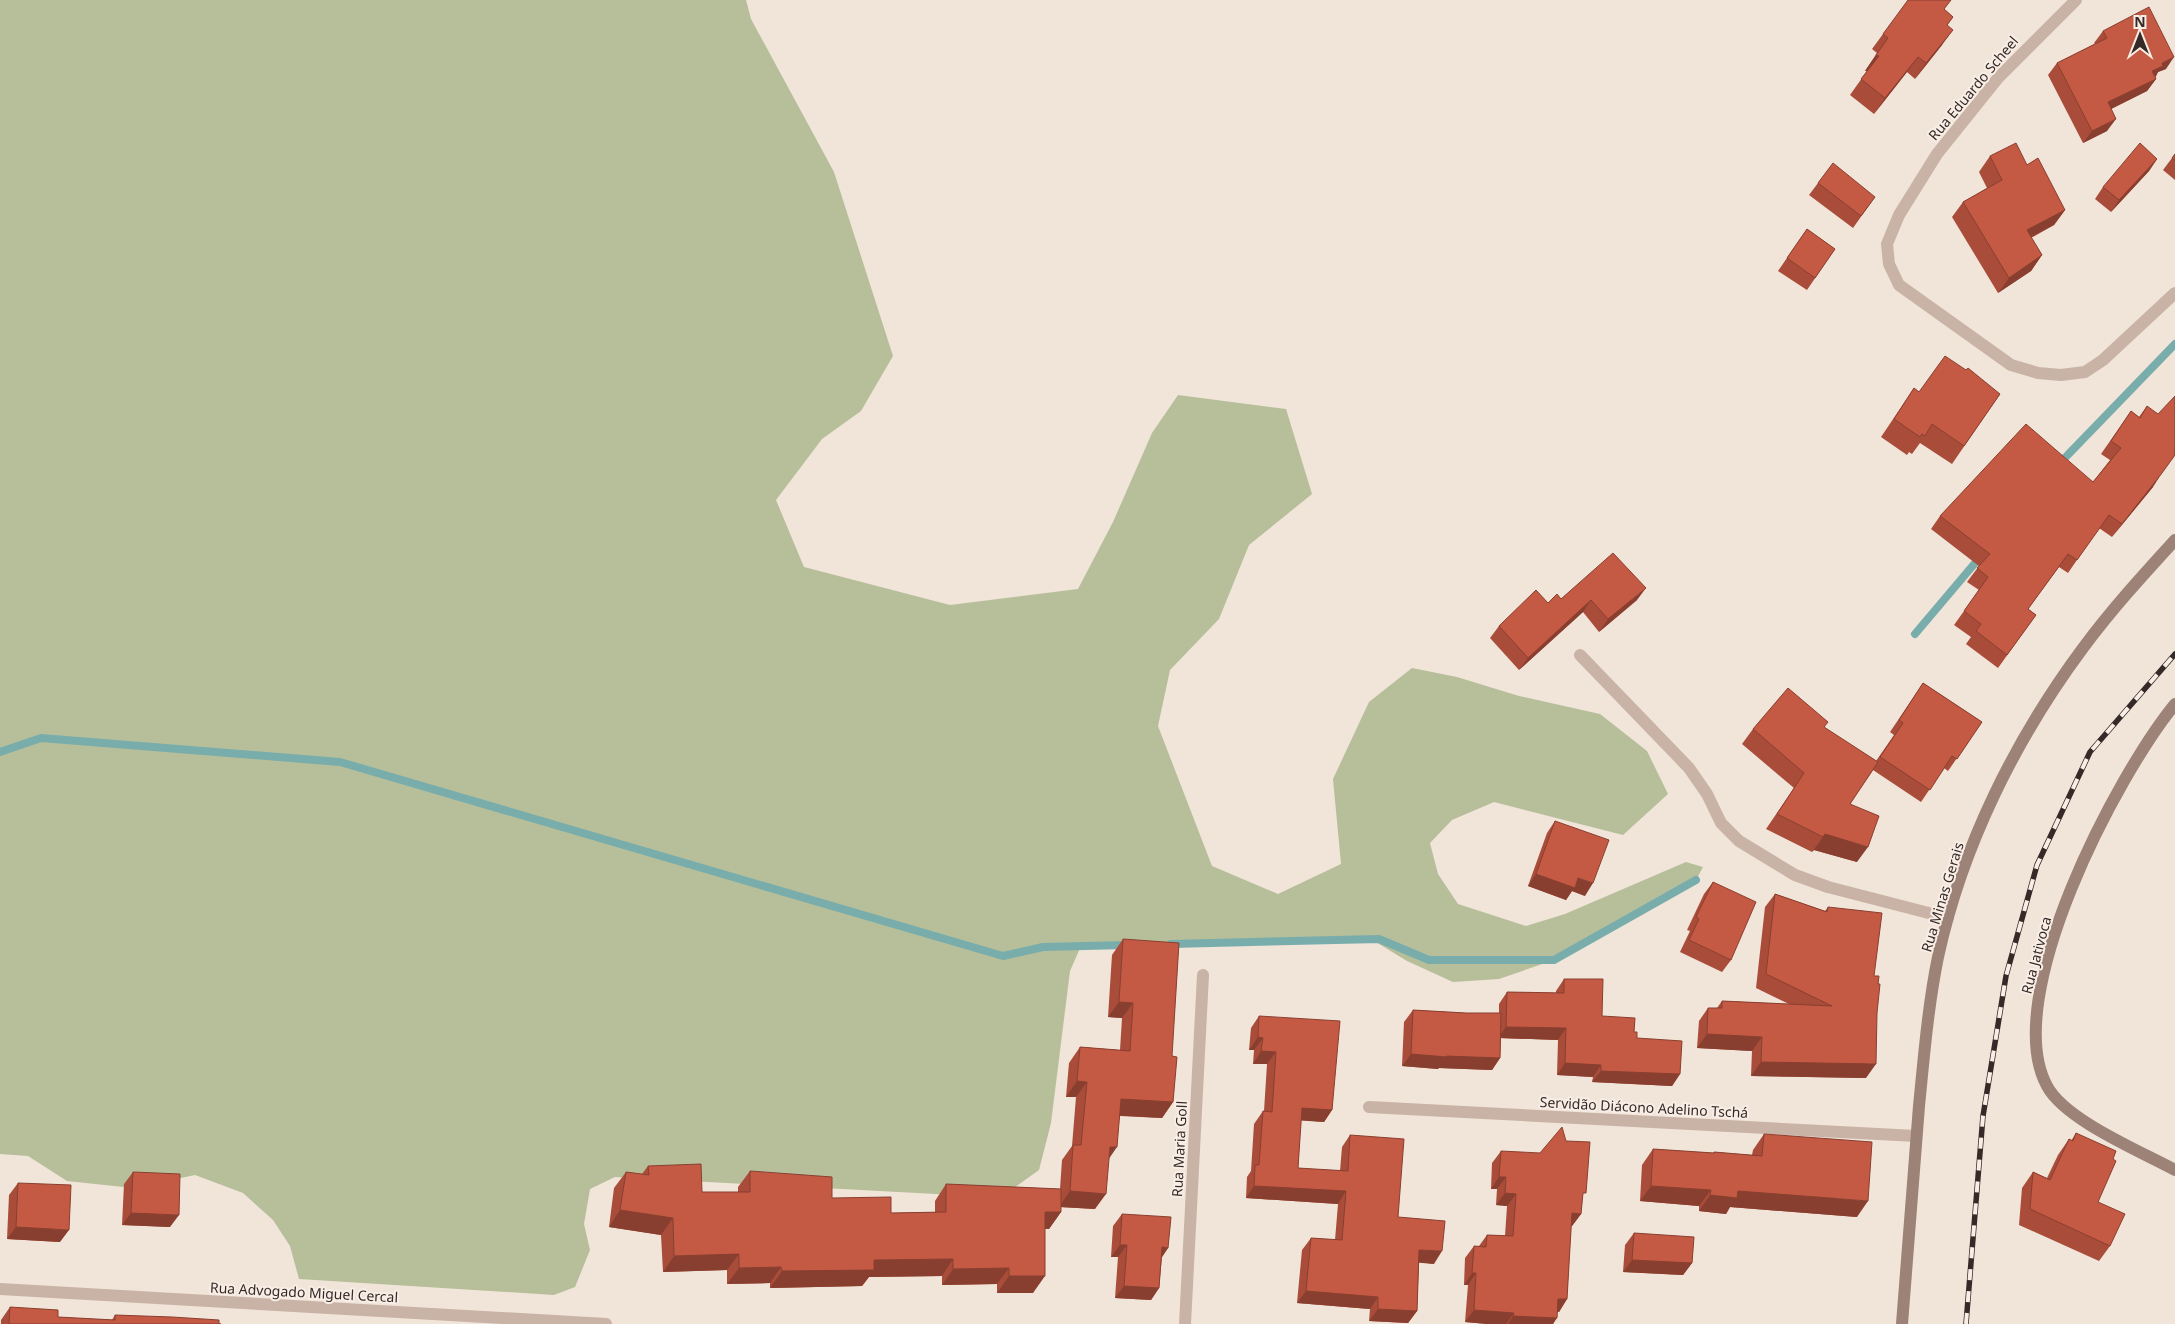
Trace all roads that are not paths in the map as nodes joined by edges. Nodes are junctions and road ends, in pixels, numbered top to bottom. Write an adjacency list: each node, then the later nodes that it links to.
1 (2076, 0): 2 (street, Rua Eduardo Scheel)
2 (2175, 293)
3 (2175, 540): 6 (main road, Rua Minas Gerais)
4 (1580, 655): 6 (street)
5 (2175, 704): 10 (main road, Rua Jativoca)
6 (1948, 918): 9 (main road, Rua Minas Gerais)
7 (1203, 975): 13 (street, Rua Maria Goll)
8 (1369, 1107): 9 (street, Servidão Diácono Adelino Tschá)
9 (1916, 1136): 14 (main road, Rua Minas Gerais)
10 (2175, 1170)
11 (0, 1289): 12 (street, Rua Advogado Miguel Cercal)
12 (606, 1324)
13 (1185, 1324)
14 (1902, 1324)

